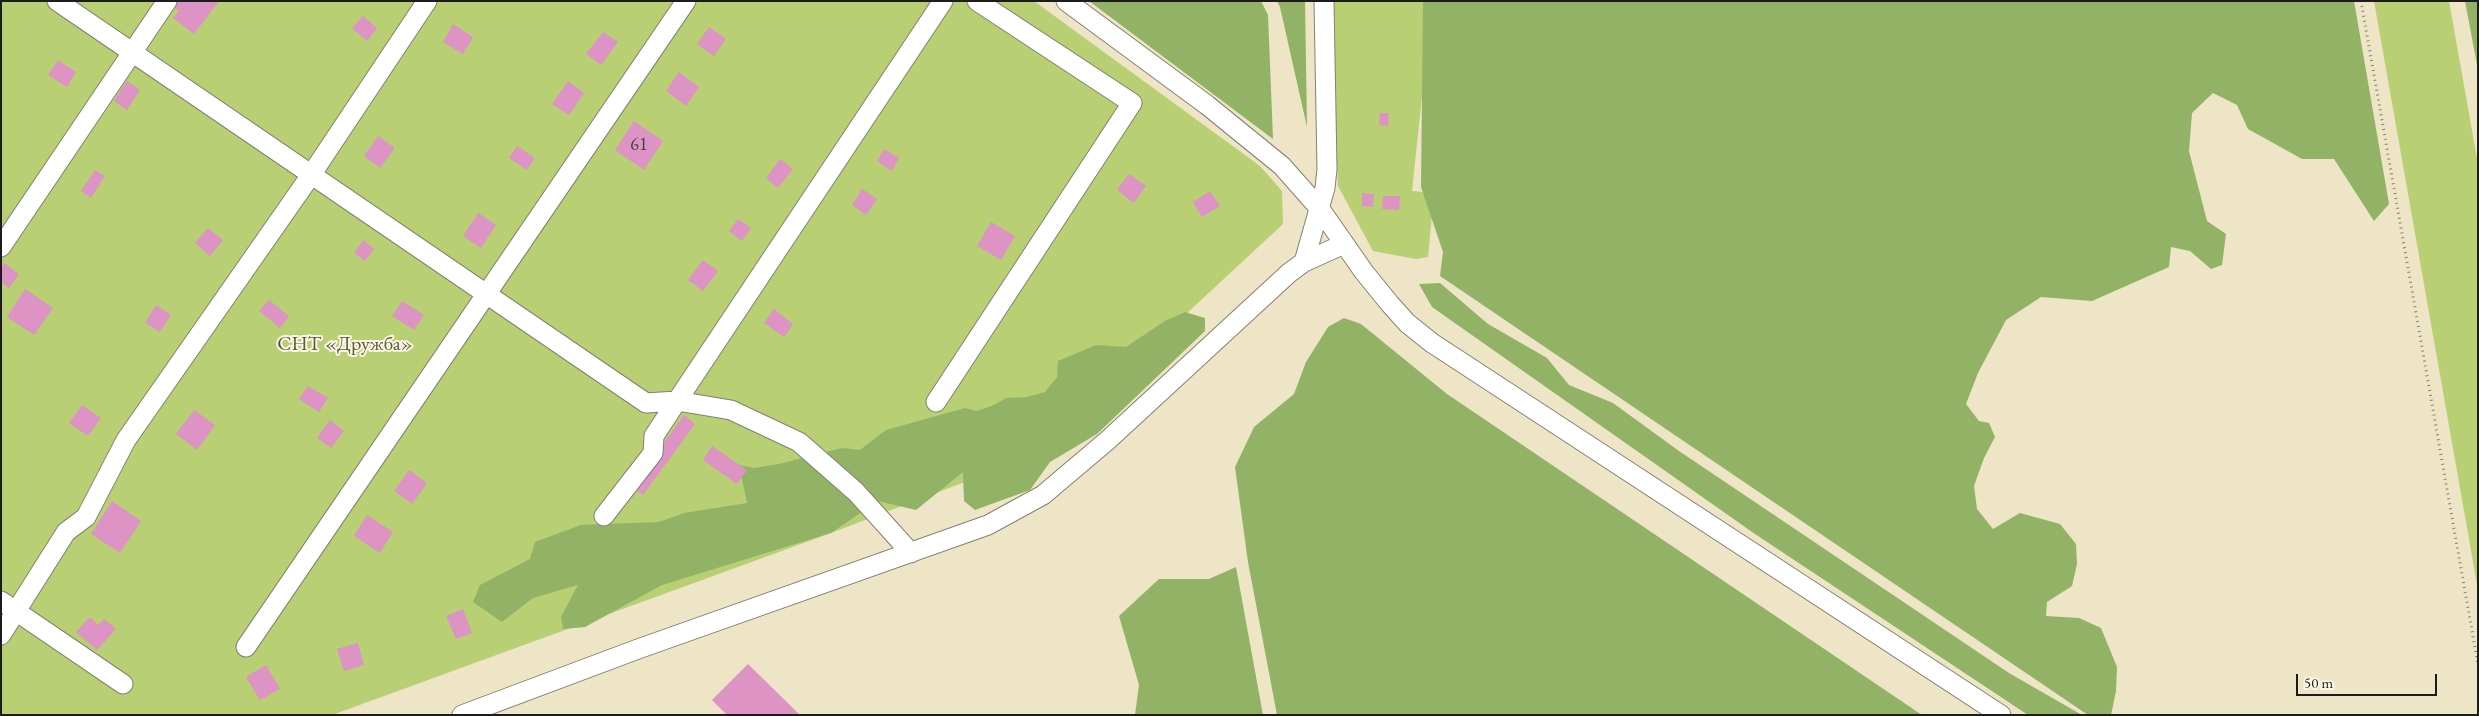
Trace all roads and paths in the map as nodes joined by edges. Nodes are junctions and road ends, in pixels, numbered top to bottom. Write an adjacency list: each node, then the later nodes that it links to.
1 (57, 1): 10 (street)
2 (168, 1): 10 (street)
3 (427, 1): 11 (street)
4 (686, 1): 16 (street)
5 (943, 1): 17 (street)
6 (977, 1): 18 (street)
7 (1066, 1): 12 (street)
8 (1324, 1): 12 (street)
9 (2361, 1): 24 (path)
10 (133, 53): 11 (street); 14 (street)
11 (312, 175): 16 (street); 21 (street)
12 (1320, 209): 13 (street); 15 (street)
13 (1344, 244): 15 (street); 27 (street)
14 (1, 247)
15 (1304, 262): 20 (street)
16 (486, 294): 17 (street); 23 (street)
17 (677, 401): 19 (street); 20 (street)
18 (936, 402)
19 (604, 516)
20 (911, 553): 26 (street)
21 (9, 607): 22 (street); 25 (street)
22 (1, 636)
23 (246, 647)
24 (2478, 665)
25 (123, 684)
26 (462, 715)
27 (2002, 715)

